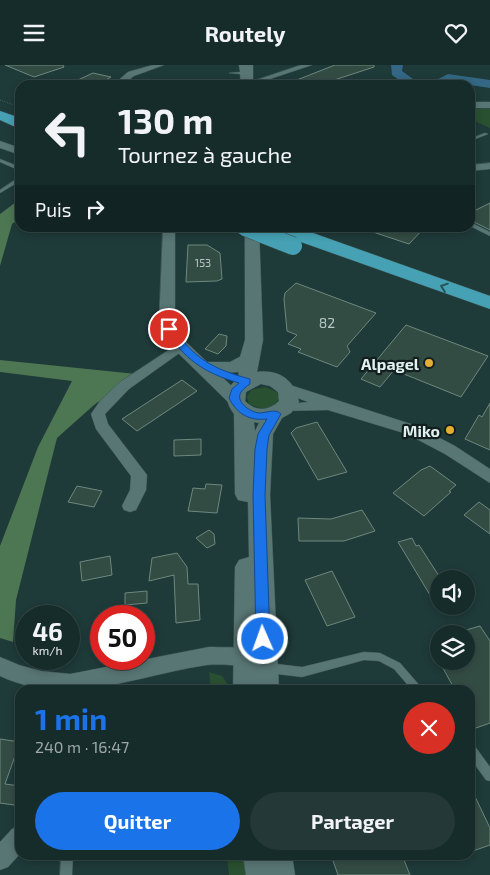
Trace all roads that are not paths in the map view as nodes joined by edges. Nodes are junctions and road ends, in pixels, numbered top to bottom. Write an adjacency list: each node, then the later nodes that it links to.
1 (160, 65): 6 (street)
2 (241, 65): 5 (lane)
3 (308, 65): 5 (street)
4 (231, 73): 5 (lane)
5 (246, 79)
6 (124, 80)
7 (475, 105): 8 (street)
8 (490, 105)
9 (0, 115): 10 (highway)
10 (15, 122)
11 (0, 126): 12 (highway)
12 (15, 133)
13 (486, 134): 14 (lane)
14 (475, 138)
15 (0, 144): 16 (street)
16 (15, 151)
17 (0, 160): 19 (lane)
18 (490, 166): 20 (street)
19 (15, 167)
20 (475, 167)
21 (15, 182): 22 (lane)
22 (0, 193)
23 (475, 227): 27 (lane)
24 (169, 232): 32 (street)
25 (252, 232): 31 (main road)
26 (270, 232): 28 (highway, bridge)
27 (490, 234)
28 (285, 235): 29 (highway, one-way to 28); 30 (highway)
29 (490, 303)
30 (490, 319)
31 (251, 348): 33 (street); 34 (main road); 35 (main road)
32 (186, 352): 33 (street); 36 (street); 38 (street)
33 (206, 367): 34 (street)
34 (247, 381): 35 (main road); 36 (main road)
35 (281, 398): 36 (main road); 37 (street); 40 (main road)
36 (239, 405): 40 (main road)
37 (490, 477)
38 (130, 506)
39 (0, 666): 41 (street)
40 (259, 676): 42 (street); 43 (lane)
41 (63, 685)
42 (74, 685)
43 (414, 685)
44 (475, 756): 45 (lane)
45 (490, 776)
46 (15, 842): 47 (street)
47 (0, 859)
48 (67, 860): 51 (lane)
49 (260, 860): 52 (main road)
50 (277, 860): 53 (main road)
51 (66, 875)
52 (262, 875)
53 (279, 875)

